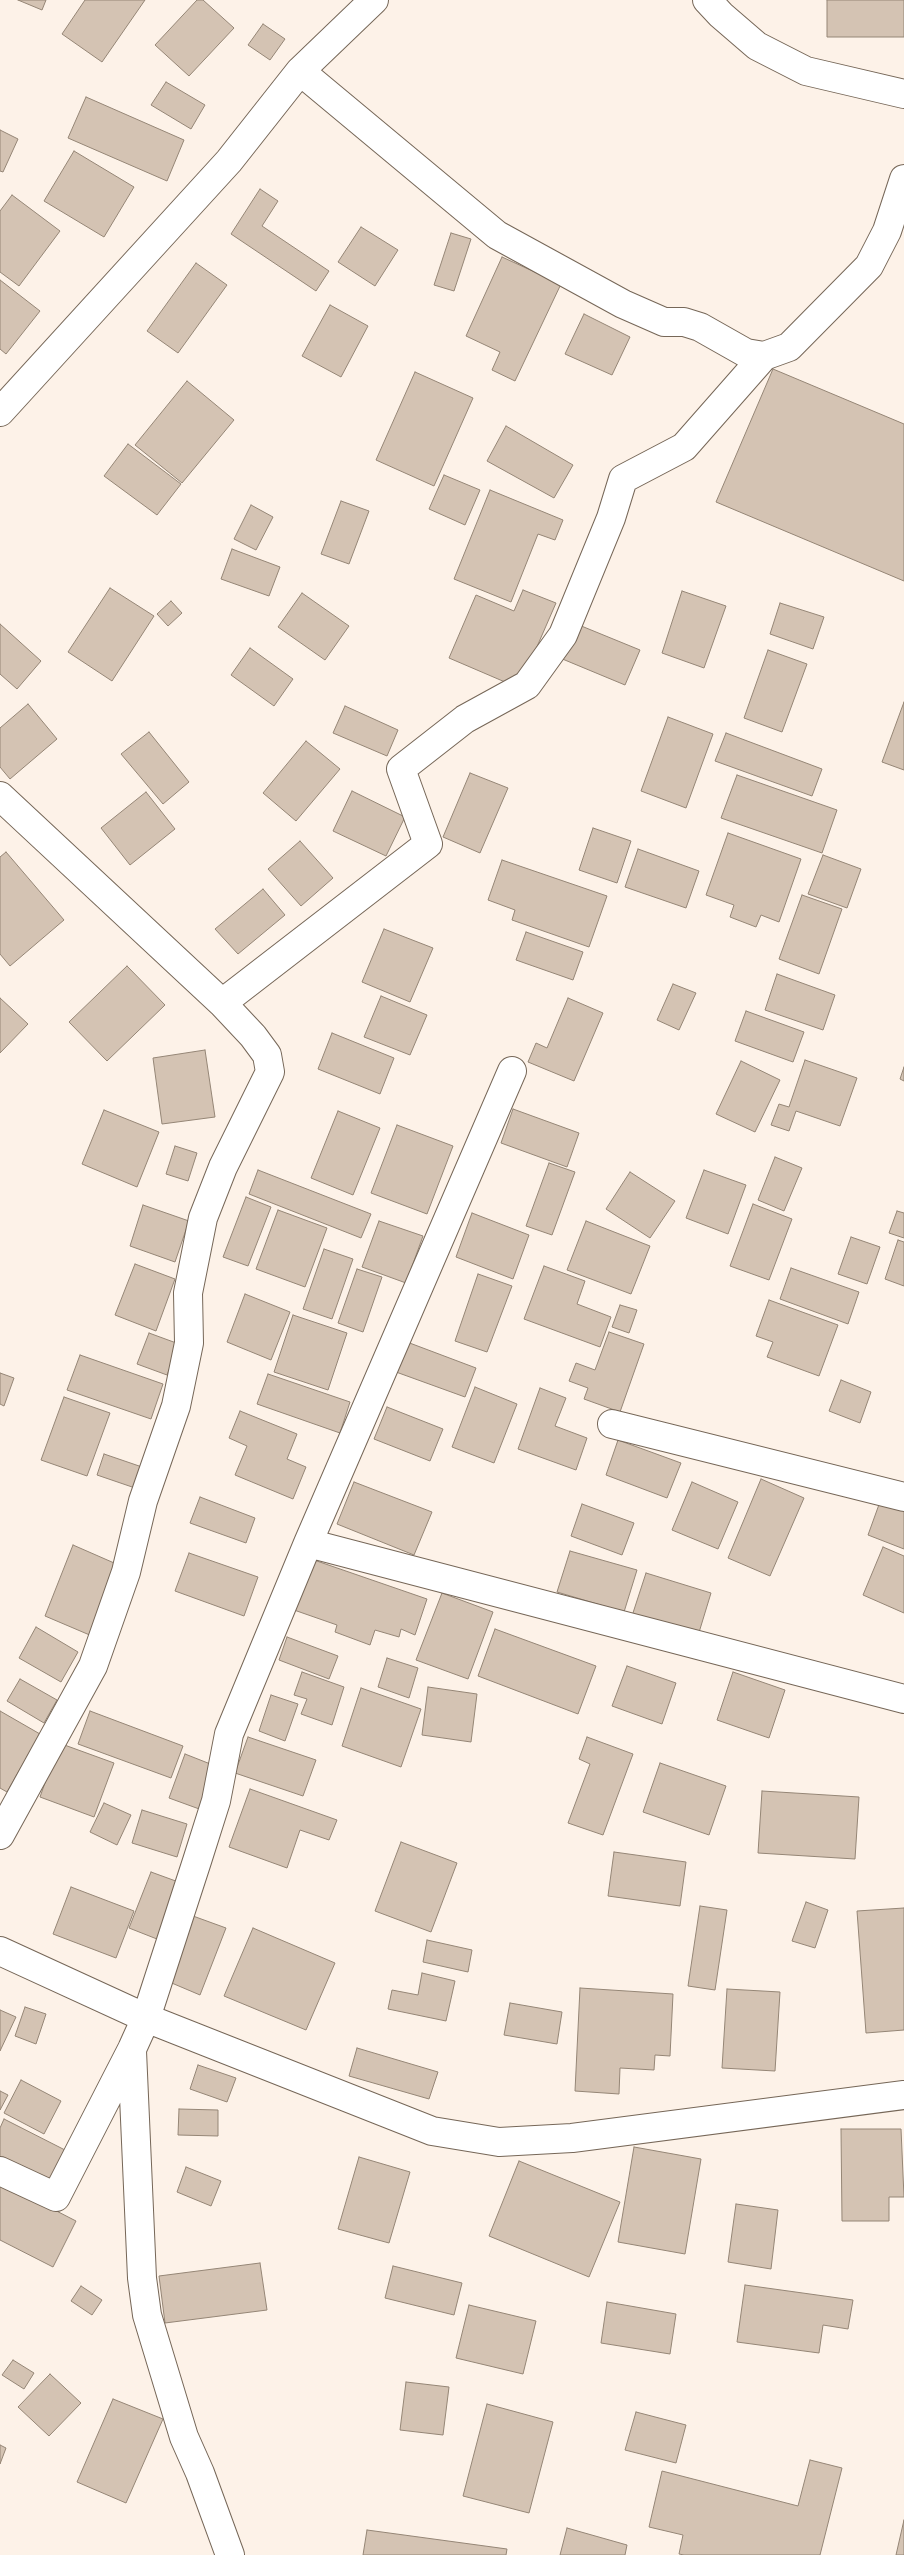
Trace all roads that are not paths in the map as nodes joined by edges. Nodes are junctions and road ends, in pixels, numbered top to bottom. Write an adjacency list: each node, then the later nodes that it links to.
1 (374, 0): 3 (street)
2 (707, 0): 4 (street)
3 (300, 71): 6 (street); 7 (street)
4 (904, 94)
5 (904, 179): 6 (street)
6 (764, 356): 9 (street)
7 (0, 412)
8 (0, 796): 9 (street)
9 (222, 1003): 15 (street)
10 (512, 1071): 13 (street)
11 (612, 1424): 12 (street)
12 (904, 1497)
13 (308, 1543): 14 (street); 17 (street)
14 (904, 1700)
15 (0, 1835)
16 (0, 1951): 17 (street)
17 (146, 2018): 18 (street); 19 (street)
18 (132, 2048): 20 (street); 21 (street)
19 (904, 2095)
20 (0, 2171)
21 (230, 2555)

